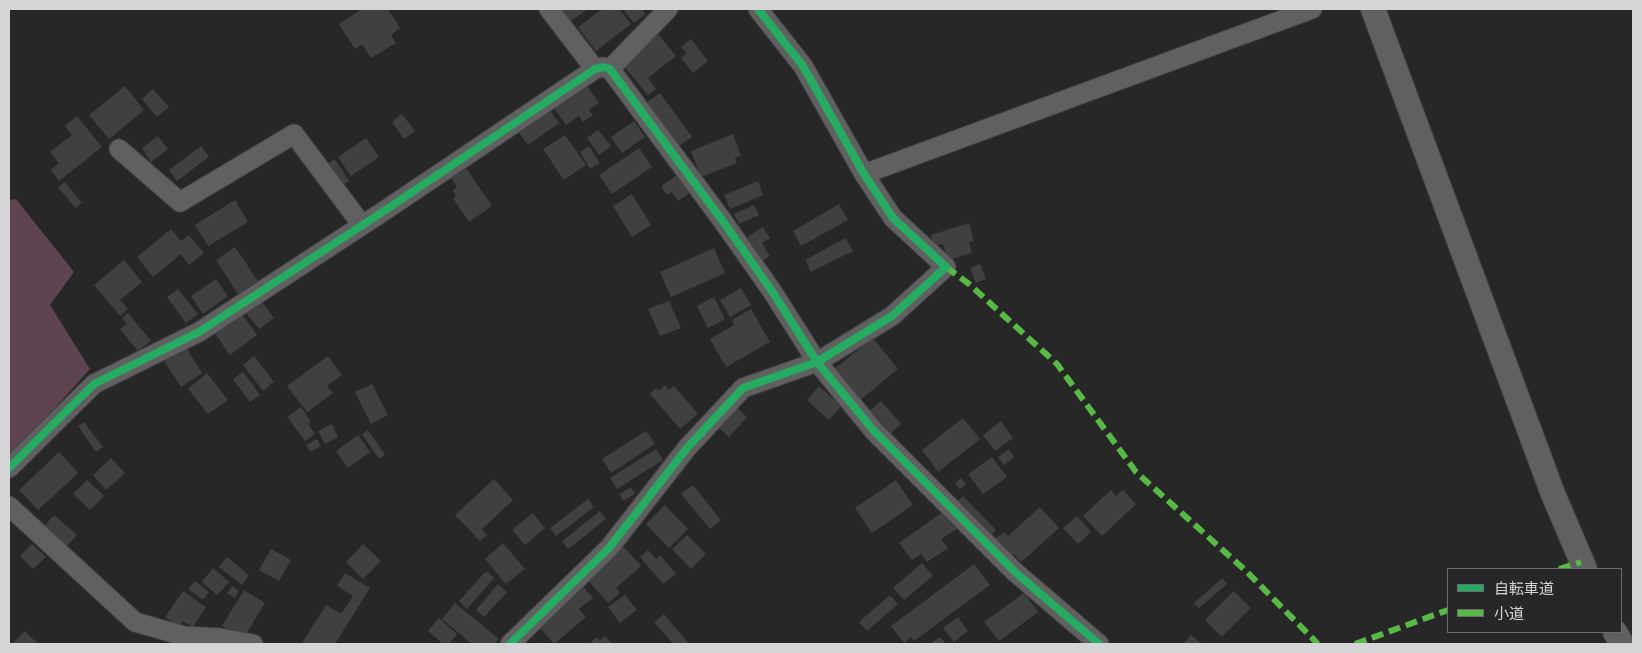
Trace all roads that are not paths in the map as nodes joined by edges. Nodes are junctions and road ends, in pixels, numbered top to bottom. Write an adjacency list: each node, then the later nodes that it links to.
1 (549, 9): 6 (street)
2 (668, 9): 6 (street)
3 (758, 9): 8 (street)
4 (1312, 9): 8 (street)
5 (1373, 9): 13 (street)
6 (602, 69): 9 (street); 10 (street)
7 (120, 149): 9 (street)
8 (864, 174): 10 (street)
9 (362, 225): 11 (street)
10 (816, 362): 16 (street); 17 (street)
11 (9, 468)
12 (9, 506): 15 (street)
13 (1585, 568)
14 (1616, 633): 18 (street)
15 (253, 644)
16 (510, 644)
17 (1099, 644)
18 (1622, 644)

